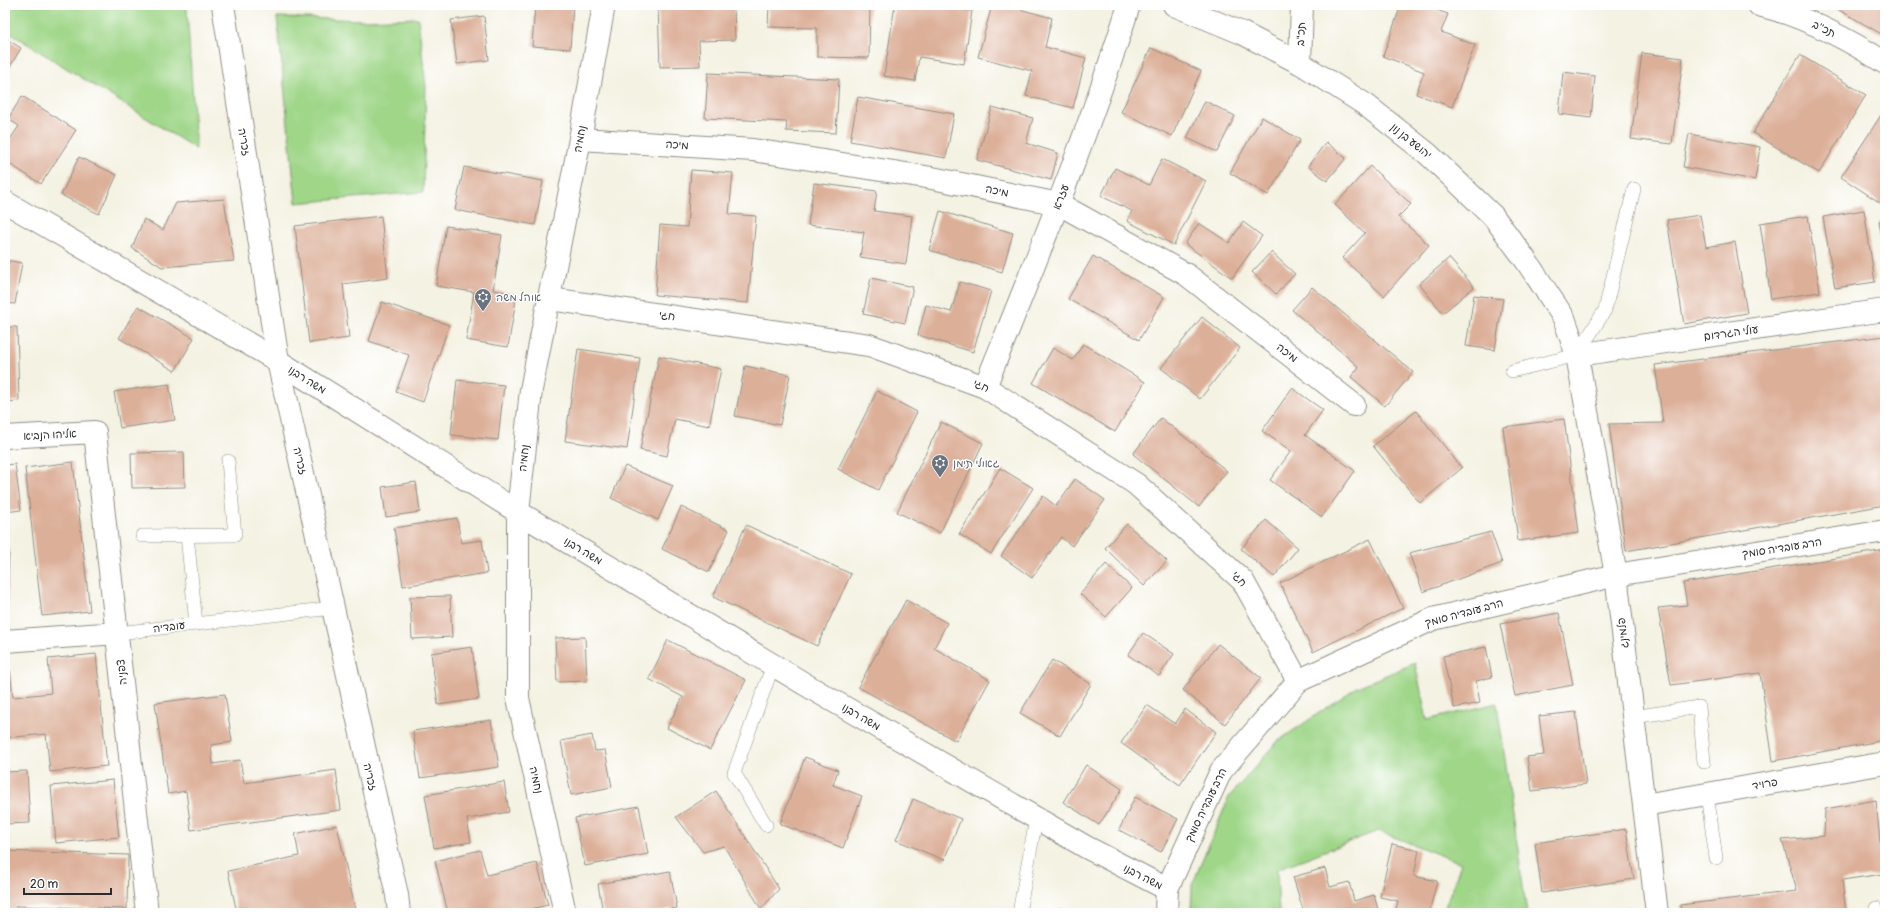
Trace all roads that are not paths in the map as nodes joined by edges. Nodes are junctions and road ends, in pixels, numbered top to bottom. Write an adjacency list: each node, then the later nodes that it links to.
1 (223, 5): 16 (street, זכריה)
2 (604, 5): 9 (street, נחמיה)
3 (1129, 5): 12 (street, עזרא)
4 (1174, 5): 7 (street, יהושע בן נון)
5 (1302, 5): 7 (street, תכ"ב)
6 (1759, 5): 8 (street, תכ''ב)
7 (1300, 63): 15 (street, יהושע בן נון)
8 (1885, 63)
9 (580, 139): 12 (street, מיכה); 13 (street, נחמיה)
10 (1634, 189): 15 (lane)
11 (5, 202): 16 (street, משה רבנו)
12 (1059, 204): 18 (street, עזרא); 19 (street, מיכה)
13 (550, 300): 18 (street, חגי); 23 (street, נחמיה)
14 (1885, 310): 15 (street, עולי הגרדום)
15 (1577, 355): 17 (lane); 27 (street, פלמינג)
16 (278, 361): 23 (street, משה רבנו); 28 (street, זכריה)
17 (1512, 372)
18 (986, 387): 33 (street, חגי)
19 (1354, 405)
20 (94, 432): 21 (street, אליהו הנביא); 30 (street, צפניה)
21 (5, 437)
22 (228, 461): 25 (lane)
23 (518, 512): 32 (street, משה רבנו); 45 (street, נחמיה)
24 (1885, 531): 27 (street, הרב עובדיה סומך)
25 (188, 535): 26 (lane); 29 (lane)
26 (142, 536)
27 (1616, 575): 33 (street, הרב עובדיה סומך); 34 (street, פלמינג)
28 (333, 608): 29 (lane, עובדיה); 44 (street, זכריה)
29 (196, 624): 30 (lane, עובדיה)
30 (118, 632): 31 (street, עובדיה); 43 (street, צפניה)
31 (5, 641)
32 (773, 665): 39 (street, משה רבנו); 40 (lane)
33 (1298, 681): 42 (street, הרב עובדיה סומך)
34 (1633, 717): 35 (lane); 38 (street, פלמינג)
35 (1704, 762)
36 (1885, 763): 37 (street, פרויד)
37 (1708, 794): 38 (street, פרויד); 41 (lane)
38 (1644, 805): 48 (street, פלמינג)
39 (1036, 819): 42 (street, משה רבנו); 46 (lane)
40 (766, 825)
41 (1716, 858)
42 (1167, 889): 47 (street, הרב עובדיה סומך)
43 (147, 913)
44 (399, 913)
45 (566, 913)
46 (1019, 913)
47 (1166, 913)
48 (1657, 913)

